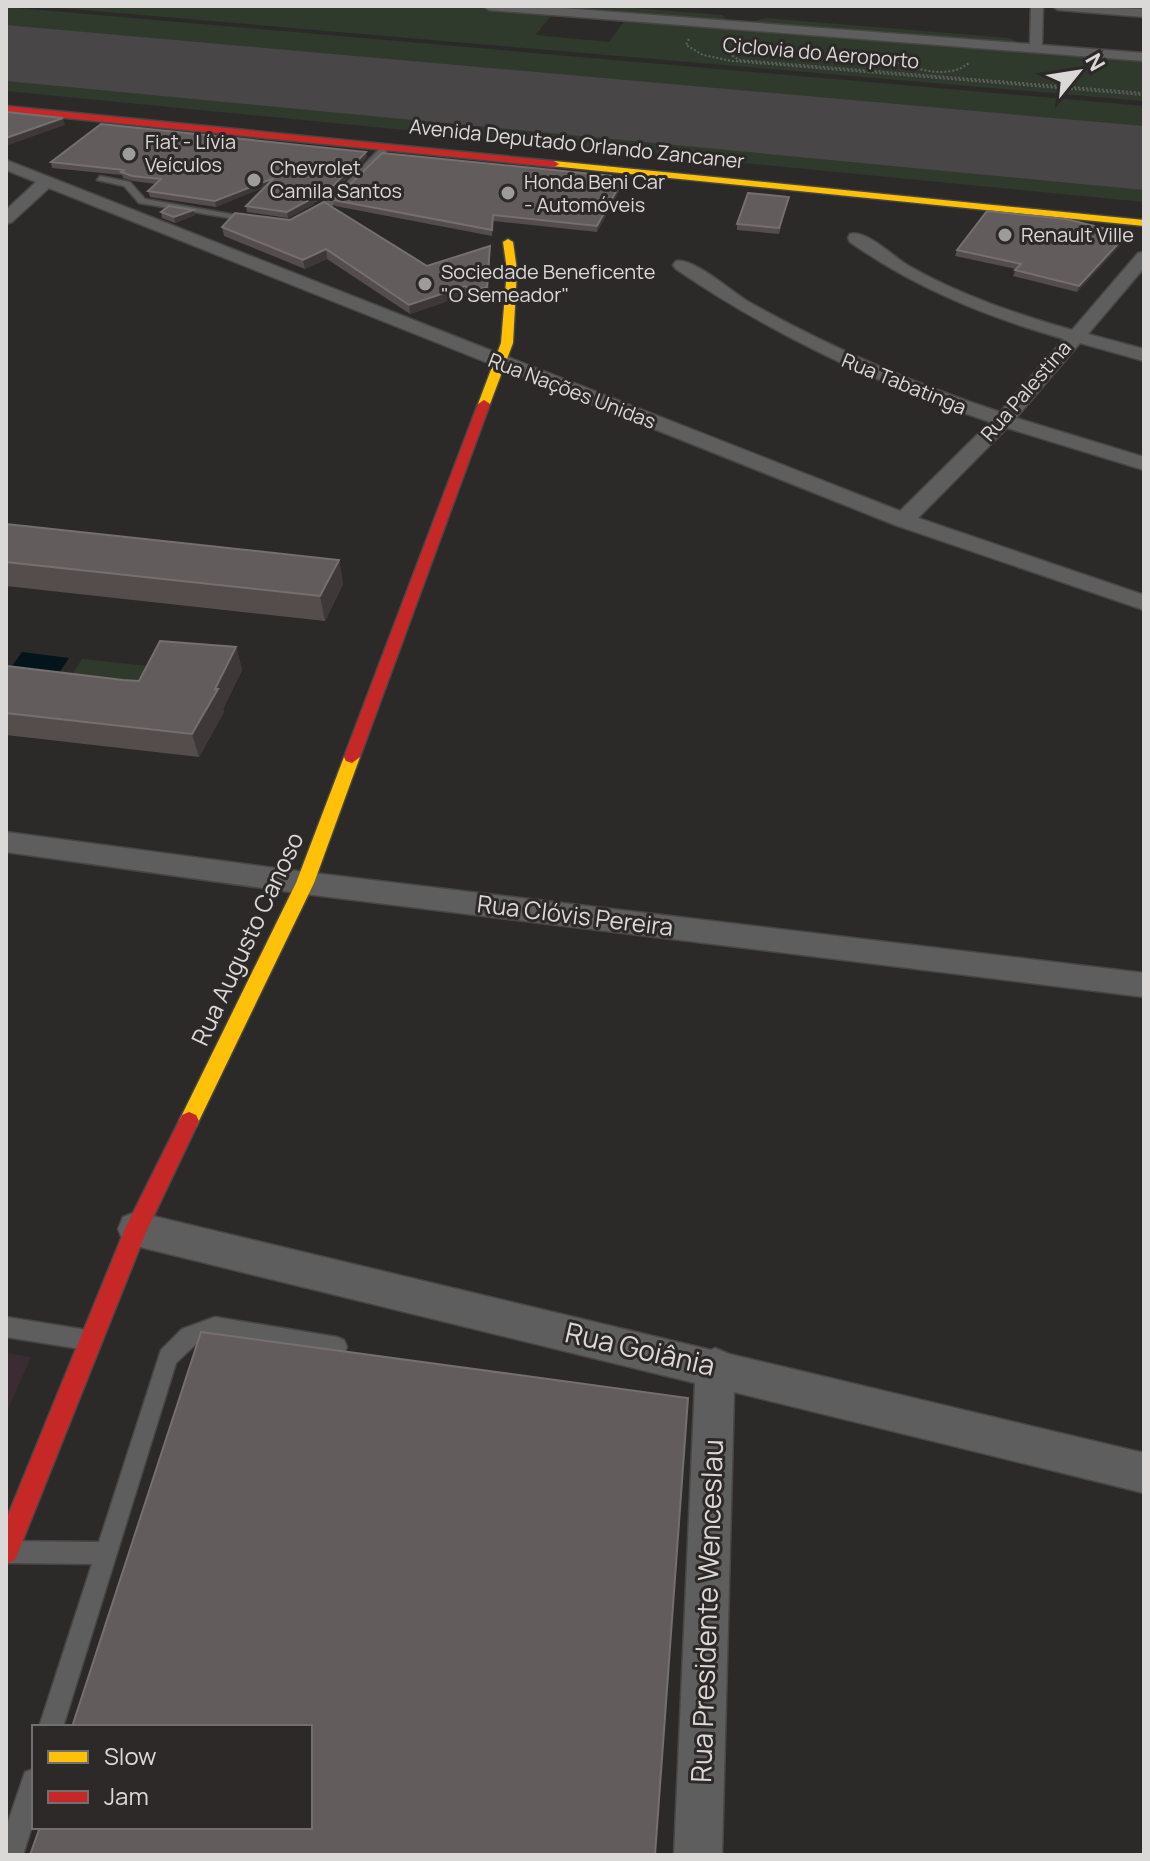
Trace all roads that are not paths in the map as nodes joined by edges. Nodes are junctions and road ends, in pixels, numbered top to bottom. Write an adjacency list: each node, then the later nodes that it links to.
1 (489, 6): 6 (street)
2 (639, 6): 6 (street)
3 (1037, 6): 7 (street)
4 (1058, 6): 5 (street)
5 (1144, 13)
6 (739, 19): 7 (street)
7 (1036, 43): 8 (street); 9 (street)
8 (1144, 45)
9 (1144, 57)
10 (6, 102): 17 (main road, Avenida Deputado Orlando Zancaner)
11 (6, 109): 12 (main road, Avenida Deputado Orlando Zancaner)
12 (386, 147): 17 (main road, Avenida Deputado Orlando Zancaner); 20 (lane)
13 (6, 165): 15 (street, Rua Nações Unidas)
14 (100, 178): 19 (lane)
15 (47, 181): 18 (street); 28 (street, Rua Nações Unidas)
16 (1144, 215): 17 (main road, Avenida Deputado Orlando Zancaner)
17 (1118, 216): 21 (main road, Avenida Deputado Orlando Zancaner)
18 (6, 219)
19 (267, 221)
20 (297, 221)
21 (1144, 223)
22 (856, 238): 26 (street)
23 (508, 242): 28 (main road, Rua Augusto Canoso)
24 (1144, 257): 26 (street, Rua Palestina)
25 (682, 265): 29 (street, Rua Tabatinga)
26 (1073, 336): 27 (street); 29 (street, Rua Palestina)
27 (1144, 355)
28 (498, 362): 31 (street, Rua Nações Unidas); 34 (main road, Rua Augusto Canoso)
29 (1003, 421): 30 (street, Rua Tabatinga); 31 (street, Rua Palestina)
30 (1144, 464)
31 (903, 520): 32 (street, Rua Nações Unidas)
32 (1144, 603)
33 (6, 842): 34 (street, Rua Clóvis Pereira)
34 (305, 883): 35 (street, Rua Clóvis Pereira); 36 (main road, Rua Augusto Canoso)
35 (1144, 985)
36 (136, 1229): 38 (main road, Rua Augusto Canoso); 40 (street, Rua Goiânia)
37 (6, 1327): 38 (lane)
38 (92, 1341): 42 (main road, Rua Augusto Canoso)
39 (337, 1347): 43 (lane)
40 (715, 1367): 41 (street, Rua Goiânia); 47 (street, Rua Presidente Wenceslau)
41 (1144, 1473)
42 (6, 1551): 43 (lane)
43 (107, 1553): 44 (lane)
44 (52, 1725)
45 (32, 1787): 46 (lane)
46 (10, 1855)
47 (698, 1855)

